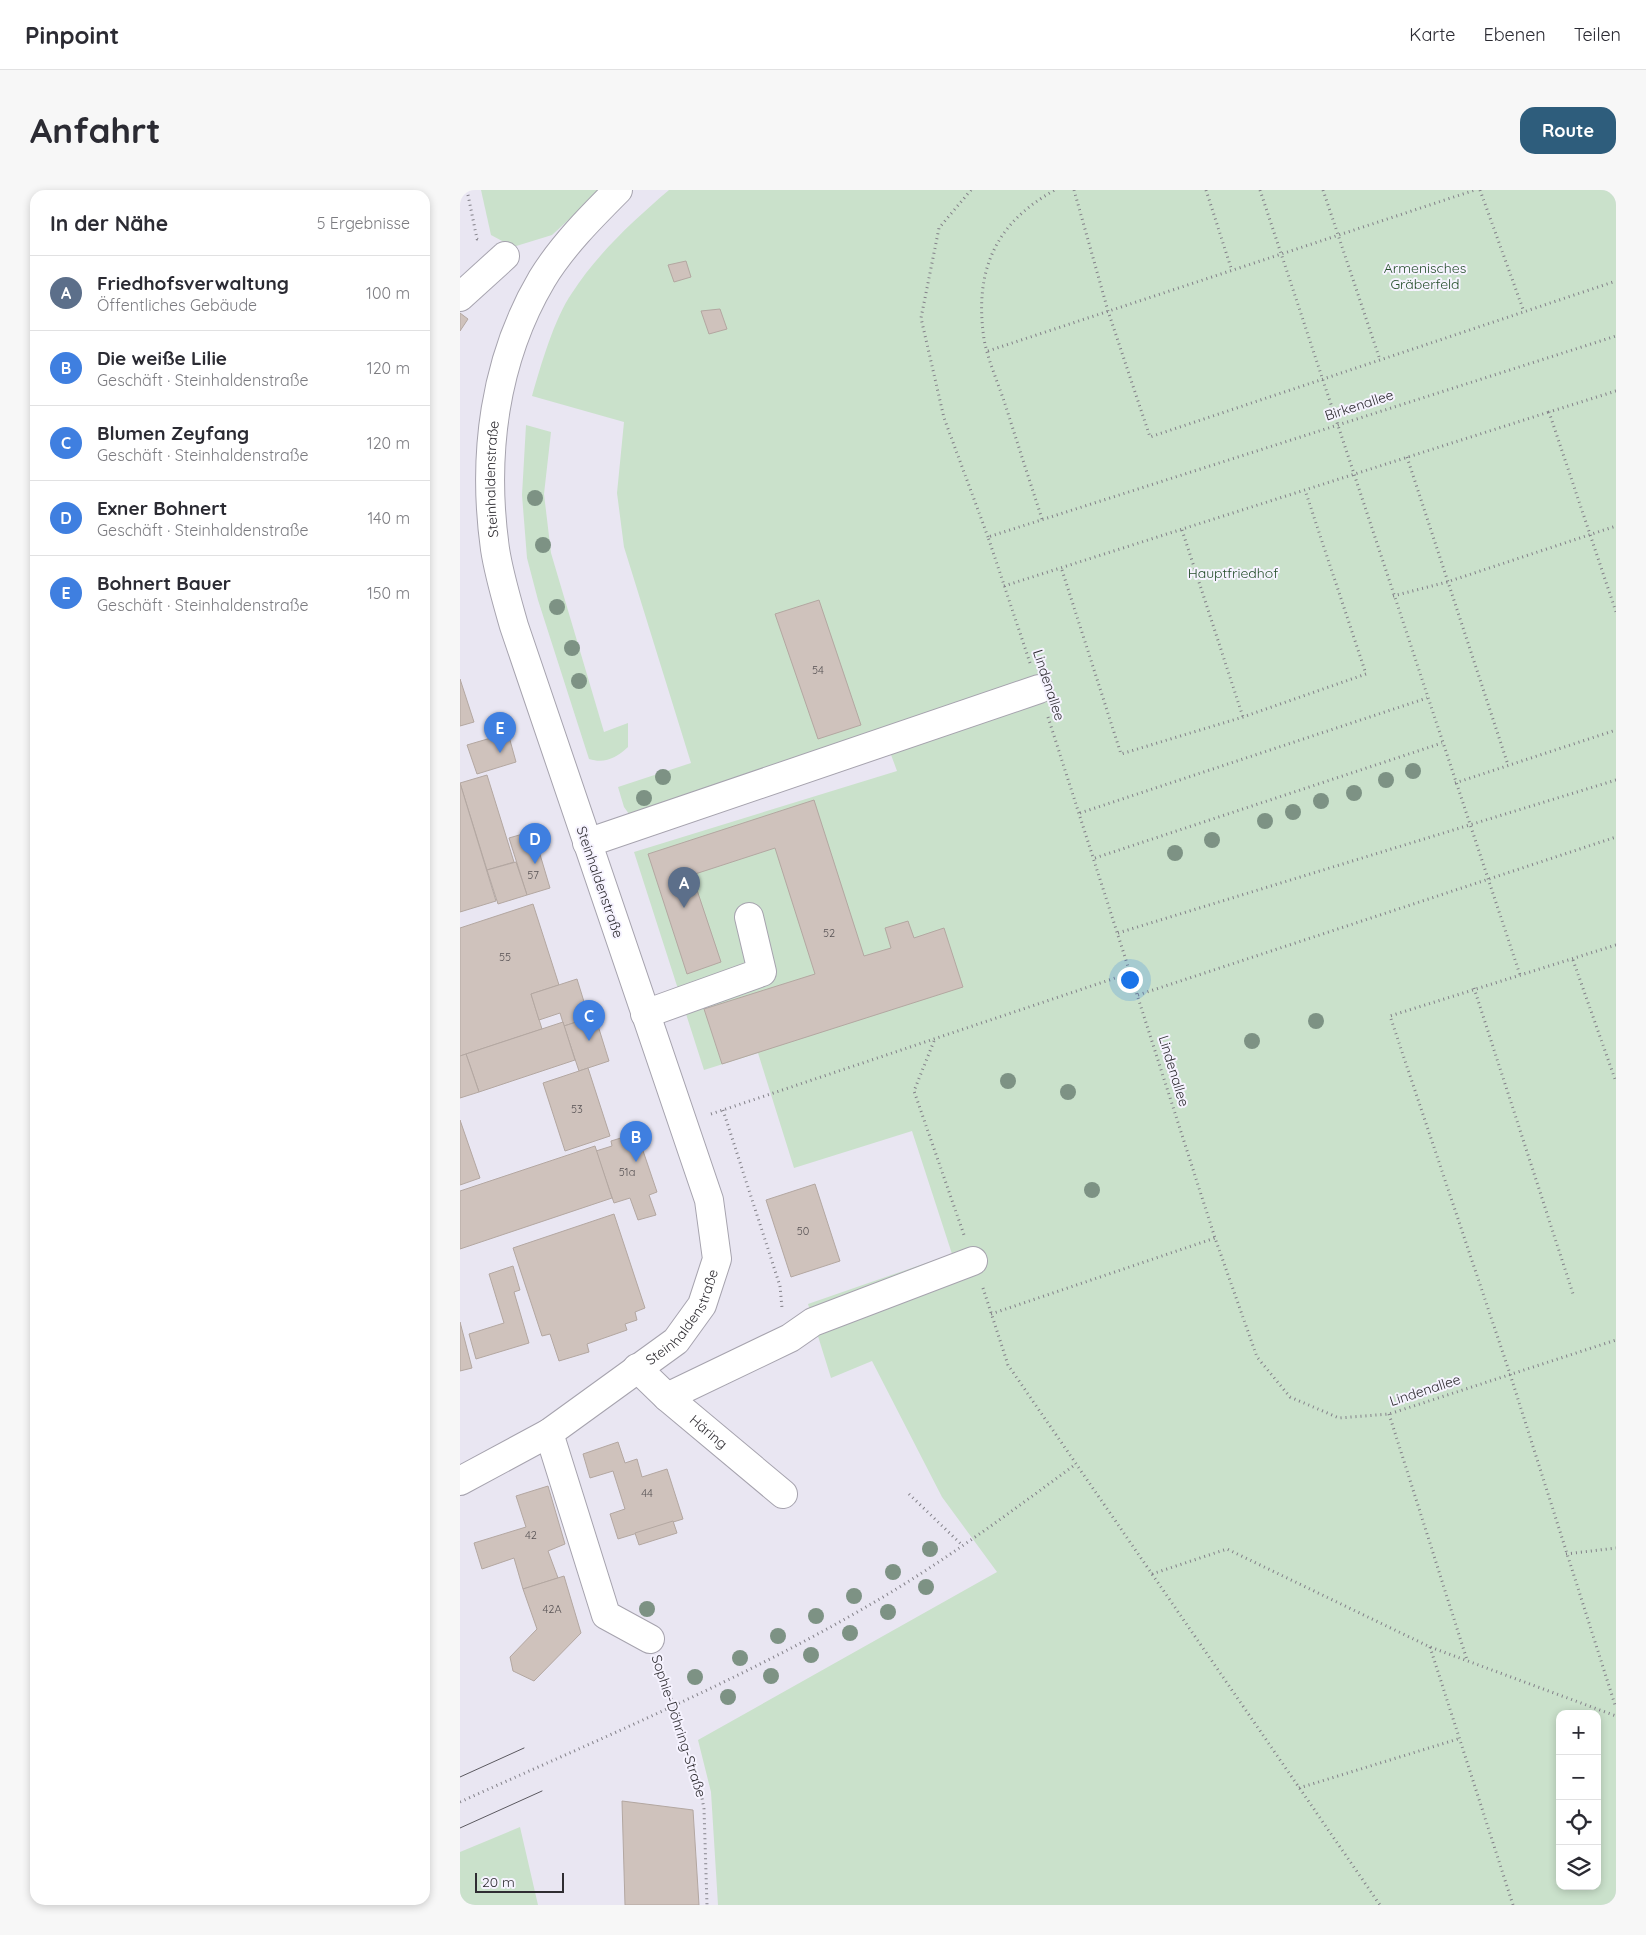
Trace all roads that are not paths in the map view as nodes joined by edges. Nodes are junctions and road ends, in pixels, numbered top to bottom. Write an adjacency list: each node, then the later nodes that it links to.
1 (618, 190): 5 (street, Steinhaldenstraße)
2 (506, 256): 3 (street)
3 (460, 297)
4 (1039, 689): 5 (street)
5 (587, 843): 7 (street, Steinhaldenstraße)
6 (749, 917): 7 (street)
7 (645, 1014): 9 (street, Steinhaldenstraße)
8 (973, 1261): 10 (street)
9 (637, 1368): 10 (street, Häring); 11 (street, Steinhaldenstraße)
10 (667, 1397): 13 (street, Häring)
11 (549, 1433): 12 (street, Steinhaldenstraße); 14 (street, Sophie-Döhring-Straße)
12 (460, 1481)
13 (783, 1494)
14 (650, 1639)

